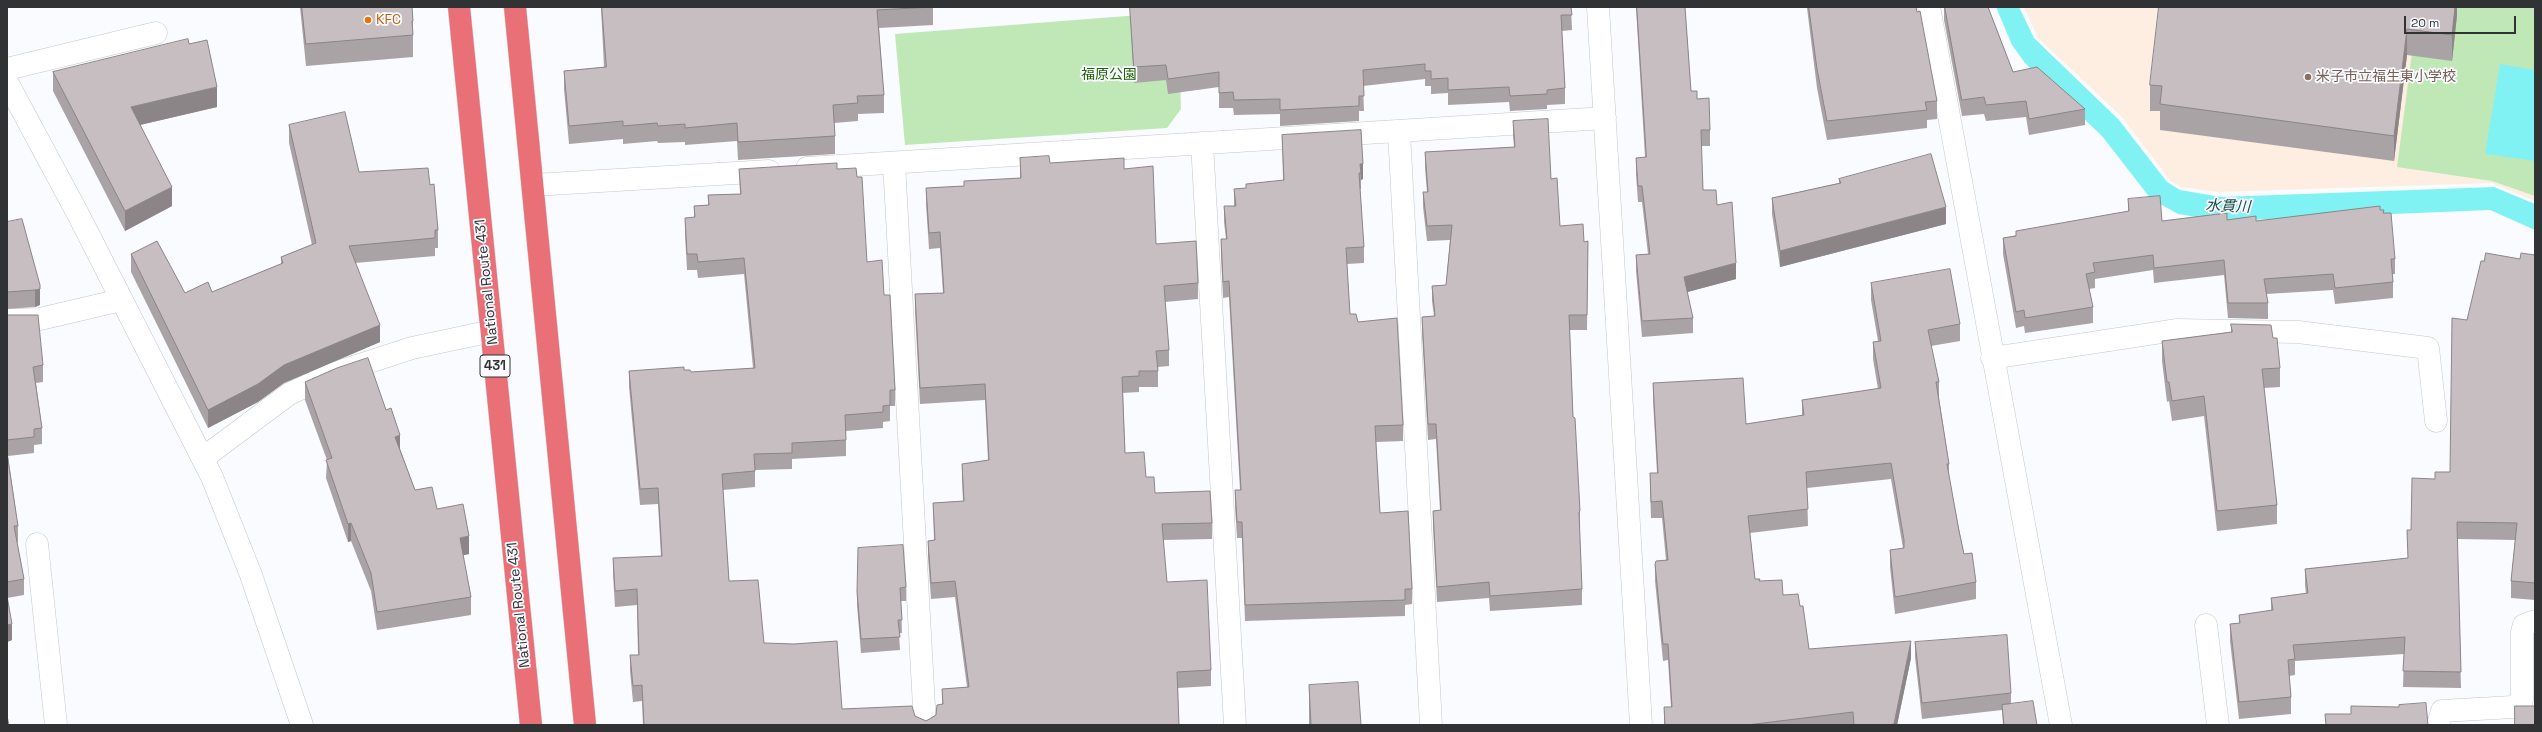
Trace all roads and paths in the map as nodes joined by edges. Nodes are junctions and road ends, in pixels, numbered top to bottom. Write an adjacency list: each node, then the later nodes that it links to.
1 (459, 7): 15 (highway, National Route 431 / 431)
2 (515, 7): 12 (highway)
3 (1598, 7): 8 (street)
4 (1929, 7): 16 (street)
5 (156, 33): 6 (street)
6 (7, 69)
7 (7, 82): 13 (street)
8 (1605, 118): 9 (street); 29 (street)
9 (1399, 132): 10 (street); 28 (street)
10 (1202, 143): 11 (street); 27 (street)
11 (894, 163): 12 (street); 26 (street)
12 (533, 185): 25 (highway)
13 (121, 300): 14 (street); 18 (street)
14 (7, 320)
15 (492, 331): 18 (street); 24 (highway, National Route 431 / 431)
16 (1992, 358): 17 (street); 30 (street)
17 (2436, 421)
18 (203, 458): 23 (street)
19 (37, 544): 22 (street)
20 (2535, 621): 32 (street)
21 (2206, 625): 31 (street)
22 (56, 725)
23 (302, 725)
24 (530, 725)
25 (585, 725)
26 (925, 725)
27 (1235, 725)
28 (1431, 725)
29 (1641, 725)
30 (2061, 725)
31 (2218, 725)
32 (2438, 725)

